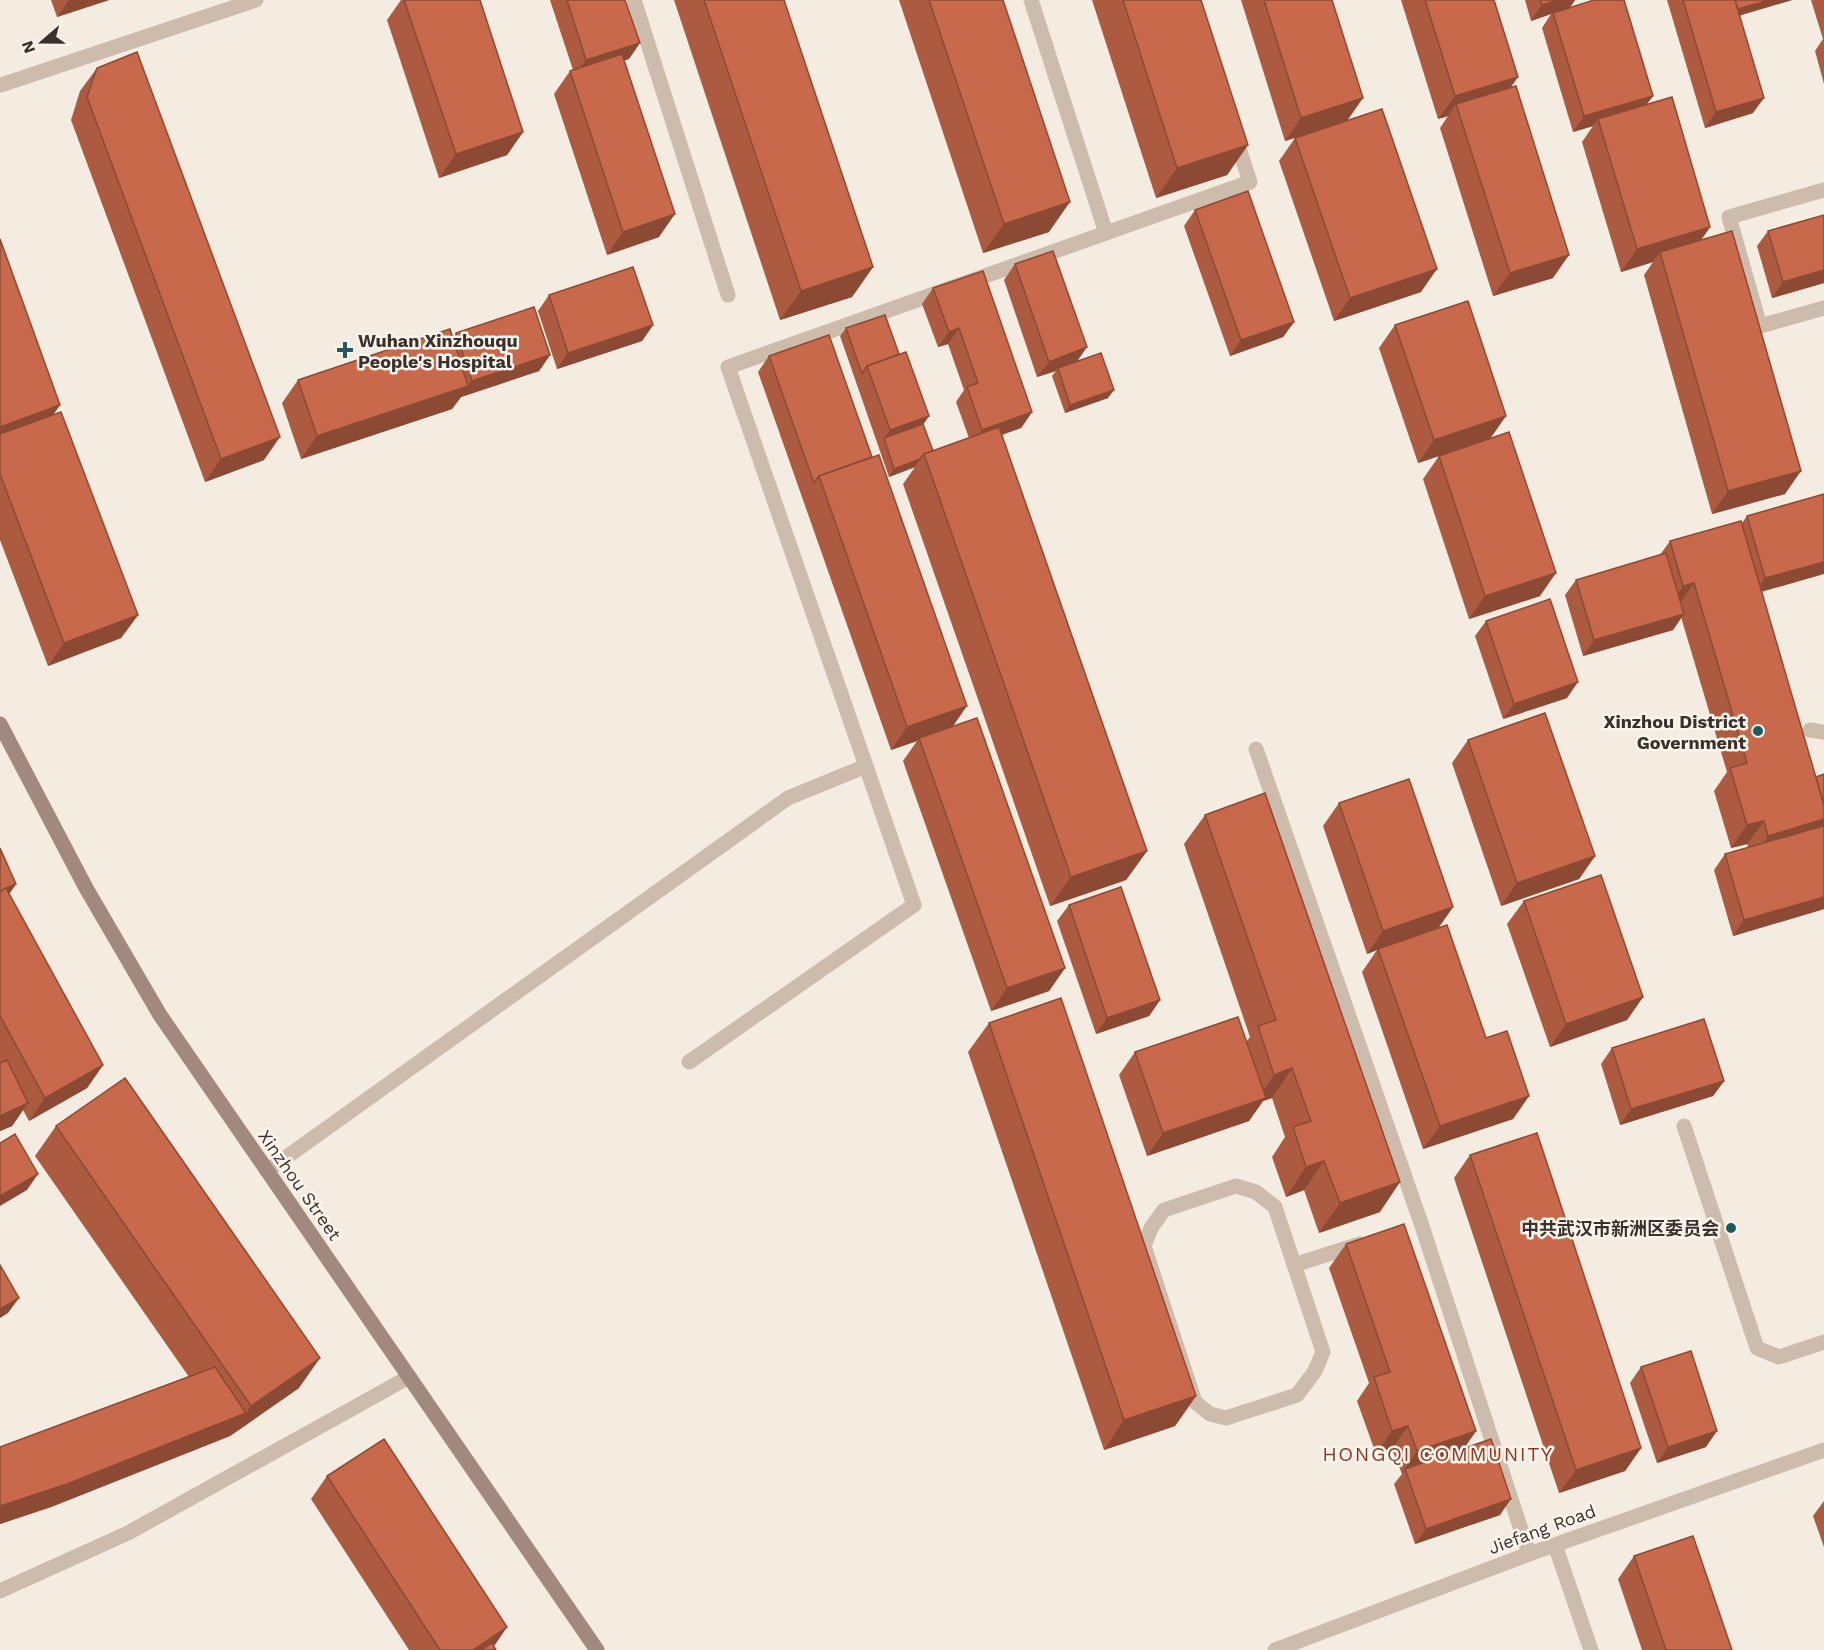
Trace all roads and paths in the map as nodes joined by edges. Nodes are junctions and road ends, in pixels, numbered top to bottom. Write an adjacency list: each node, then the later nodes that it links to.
1 (256, 0): 4 (street)
2 (634, 0): 8 (street)
3 (1031, 0): 7 (street)
4 (1, 85)
5 (1231, 125): 7 (street)
6 (1824, 190): 9 (street)
7 (1106, 233): 12 (street)
8 (728, 295)
9 (1824, 308)
10 (0, 724): 15 (main road, Xinzhou Street)
11 (1257, 749): 24 (street)
12 (866, 766): 13 (street); 15 (street)
13 (689, 1062)
14 (1684, 1126): 20 (street)
15 (267, 1171): 21 (main road, Xinzhou Street)
16 (1135, 1230): 18 (street)
17 (1378, 1238): 19 (street)
18 (1144, 1246): 19 (street); 19 (street)
19 (1294, 1265)
20 (1824, 1342)
21 (409, 1377): 25 (street); 26 (main road, Xinzhou Street)
22 (1824, 1450): 23 (street, Jiefang Road)
23 (1555, 1545): 24 (street, Jiefang Road); 28 (street)
24 (1529, 1554): 27 (street, Jiefang Road)
25 (0, 1591)
26 (597, 1650)
27 (1275, 1650)
28 (1591, 1650)

